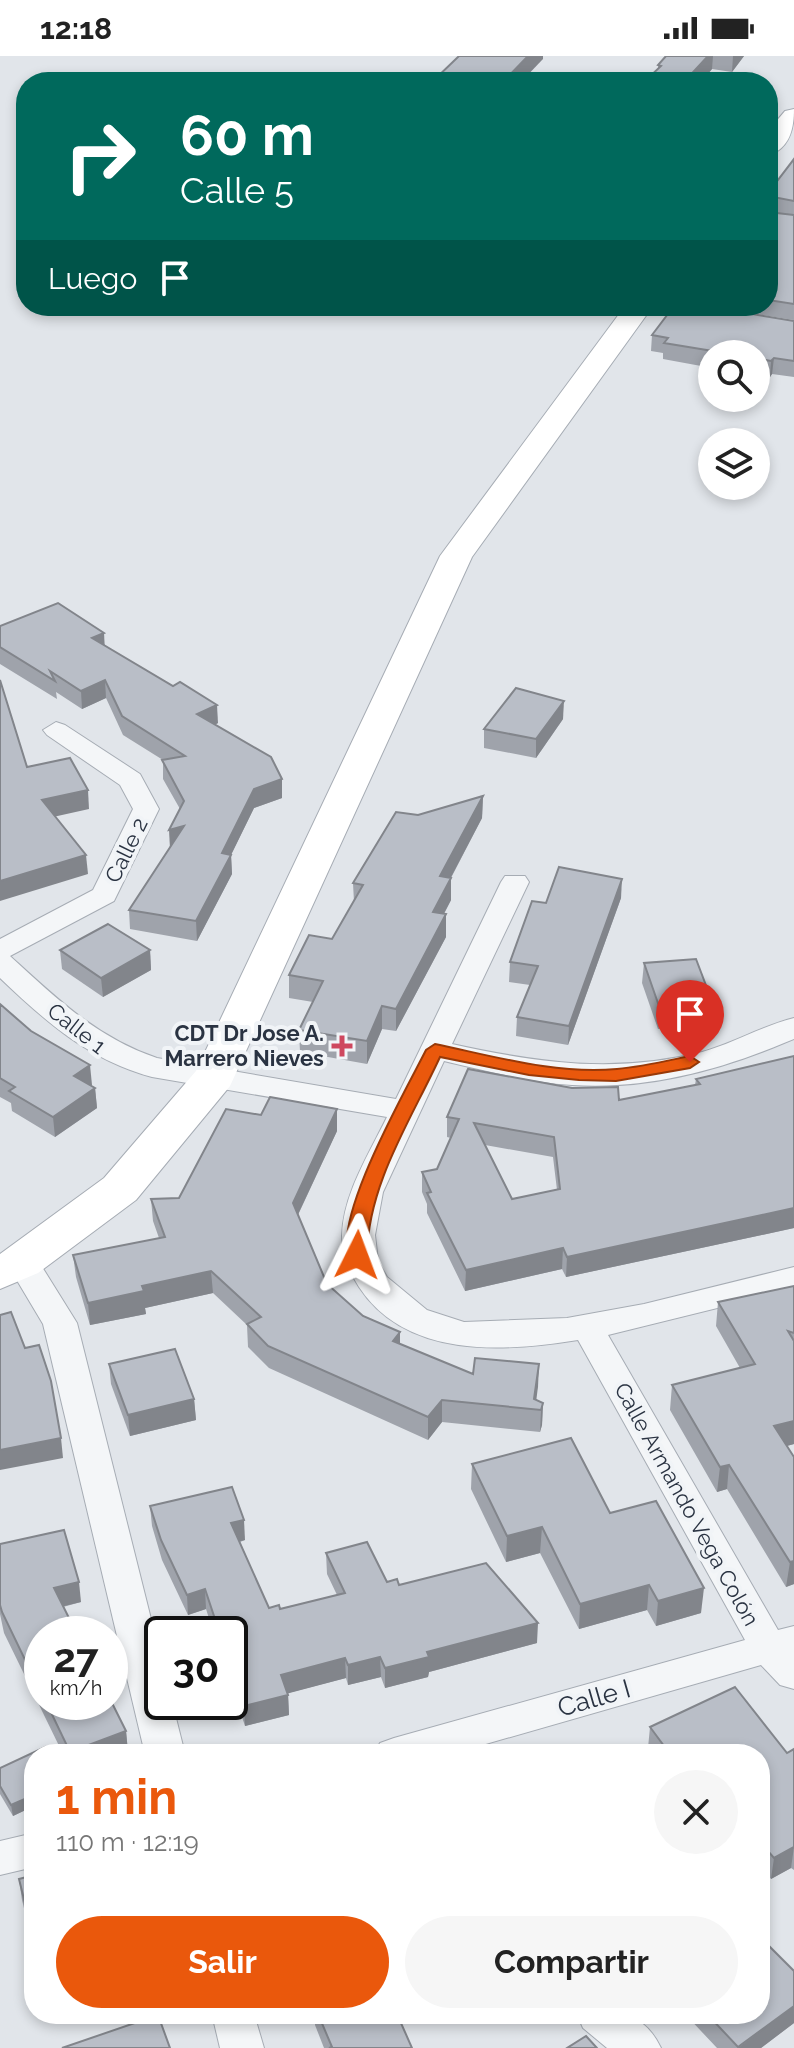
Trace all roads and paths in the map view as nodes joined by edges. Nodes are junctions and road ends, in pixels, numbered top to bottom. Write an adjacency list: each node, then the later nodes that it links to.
1 (632, 316): 10 (street)
2 (718, 316): 3 (street)
3 (794, 329)
4 (56, 730): 6 (street, Calle 2)
5 (515, 882): 9 (street)
6 (0, 950)
7 (0, 962): 10 (street, Calle 1)
8 (794, 1027): 9 (street)
9 (435, 1050): 11 (street)
10 (215, 1076): 11 (street, Calle 1); 12 (street)
11 (404, 1110): 14 (street)
12 (11, 1267): 16 (street)
13 (794, 1278): 14 (street)
14 (587, 1327): 15 (street, Calle Armando Vega Colón)
15 (786, 1655): 17 (street, Calle I)
16 (163, 1744)
17 (440, 1744)
18 (24, 1852): 19 (street)
19 (0, 1858)
20 (236, 2024): 22 (street)
21 (610, 2024): 23 (street)
22 (242, 2048)
23 (639, 2048)

